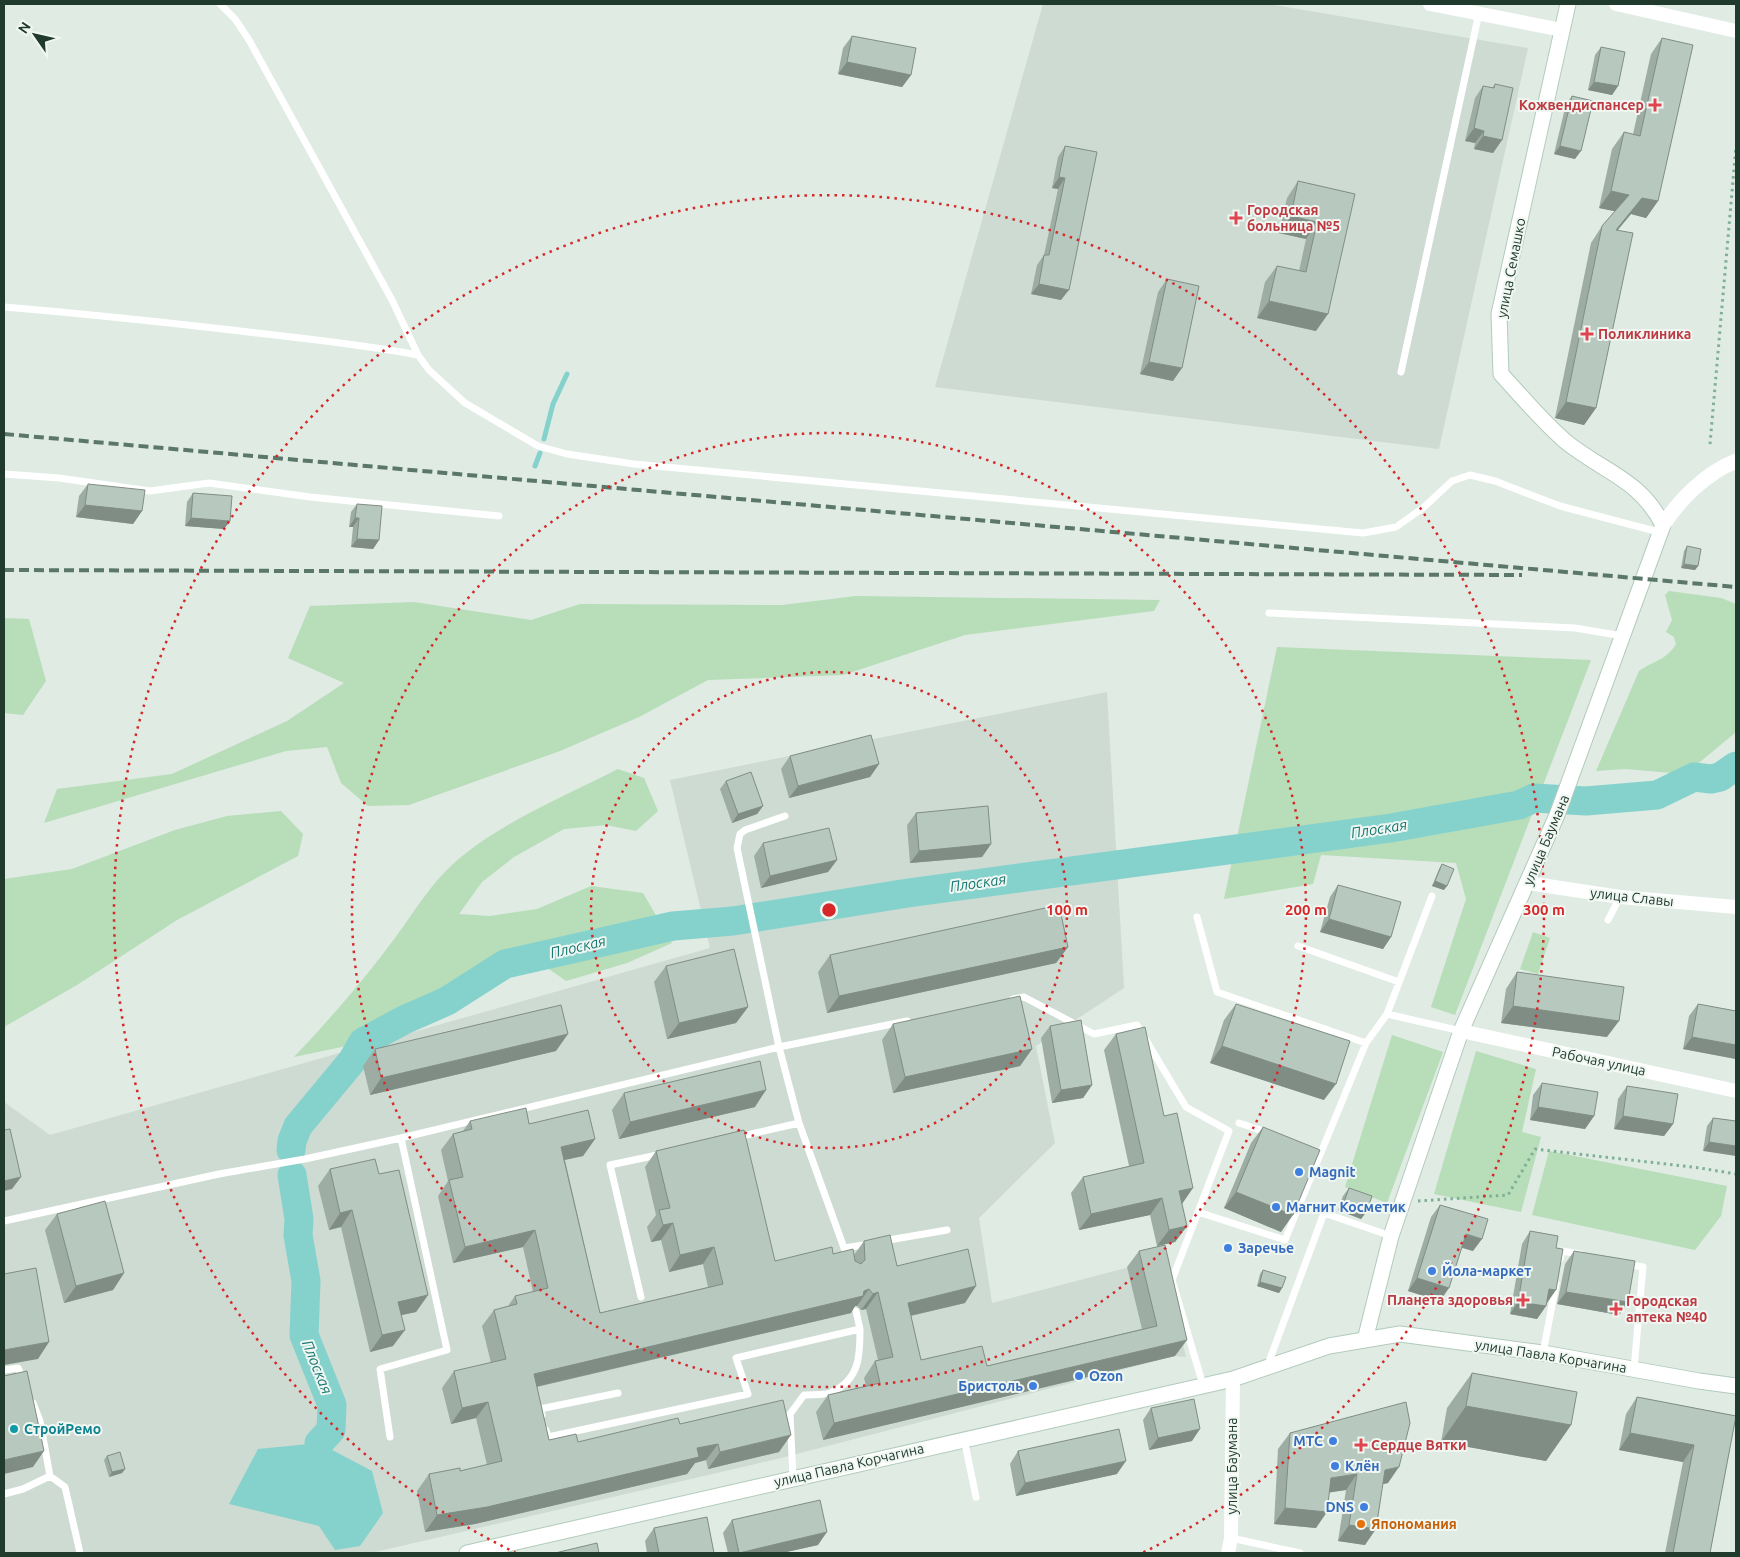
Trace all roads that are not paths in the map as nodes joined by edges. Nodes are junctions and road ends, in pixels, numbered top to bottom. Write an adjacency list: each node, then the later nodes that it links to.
1 (220, 4): 9 (lane)
2 (1430, 4): 5 (street)
3 (1568, 4): 6 (main road, улица Семашко)
4 (1616, 4): 7 (street)
5 (1479, 13): 6 (street); 10 (lane)
6 (1562, 30): 14 (main road, улица Семашко)
7 (1736, 31)
8 (4, 307): 9 (lane)
9 (418, 355): 14 (lane)
10 (1401, 372)
11 (1736, 461): 14 (main road, улица Баумана)
12 (4, 474): 13 (lane)
13 (499, 516)
14 (1661, 528): 16 (main road, улица Баумана)
15 (1270, 613): 16 (lane)
16 (1624, 636): 18 (main road, улица Баумана)
17 (785, 816): 31 (lane)
18 (1528, 883): 20 (street, улица Славы); 29 (main road, улица Баумана)
19 (1432, 896): 25 (lane)
20 (1620, 896): 21 (street, улица Славы); 23 (lane)
21 (1736, 907)
22 (1197, 917): 30 (lane)
23 (1608, 920)
24 (1298, 946): 25 (lane)
25 (1399, 982): 27 (lane)
26 (1004, 1001): 41 (lane)
27 (1387, 1014): 29 (lane); 30 (lane)
28 (916, 1019): 31 (lane)
29 (1461, 1031): 32 (street, Рабочая улица); 44 (main road, улица Баумана)
30 (1366, 1043): 39 (lane)
31 (779, 1047): 34 (lane); 36 (lane)
32 (1736, 1091)
33 (1239, 1122): 35 (lane)
34 (799, 1123): 37 (lane); 45 (lane)
35 (1275, 1136)
36 (401, 1138): 42 (lane); 65 (lane)
37 (733, 1138)
38 (1312, 1149): 39 (lane)
39 (1321, 1152): 41 (lane)
40 (667, 1153): 51 (lane)
41 (1198, 1212): 60 (lane)
42 (4, 1221)
43 (947, 1230): 45 (lane)
44 (1391, 1236): 54 (main road); 56 (lane)
45 (844, 1248): 47 (lane)
46 (1589, 1256): 49 (lane)
47 (845, 1257)
48 (1616, 1262): 57 (lane)
49 (1558, 1269)
50 (1557, 1279): 55 (lane)
51 (641, 1297)
52 (856, 1312): 53 (lane)
53 (860, 1329): 63 (lane); 68 (lane)
54 (1365, 1340): 55 (main road, улица Павла Корчагина); 56 (main road, улица Павла Корчагина)
55 (1543, 1353): 57 (main road, улица Павла Корчагина)
56 (1267, 1367): 59 (main road, улица Павла Корчагина)
57 (1634, 1369): 62 (main road, улица Павла Корчагина)
58 (4, 1370): 61 (lane)
59 (1233, 1379): 60 (main road, улица Павла Корчагина); 71 (street, улица Баумана)
60 (1203, 1385): 66 (main road, улица Павла Корчагина)
61 (26, 1386)
62 (1736, 1386)
63 (618, 1393)
64 (29, 1394): 67 (lane)
65 (390, 1437)
66 (964, 1439): 68 (main road, улица Павла Корчагина); 70 (lane)
67 (50, 1476): 69 (lane); 72 (lane)
68 (793, 1478): 73 (main road, улица Павла Корчагина)
69 (4, 1494)
70 (976, 1497)
71 (1231, 1538): 74 (street, улица Баумана); 75 (lane)
72 (80, 1553)
73 (466, 1553)
74 (1228, 1553)
75 (1300, 1553)

